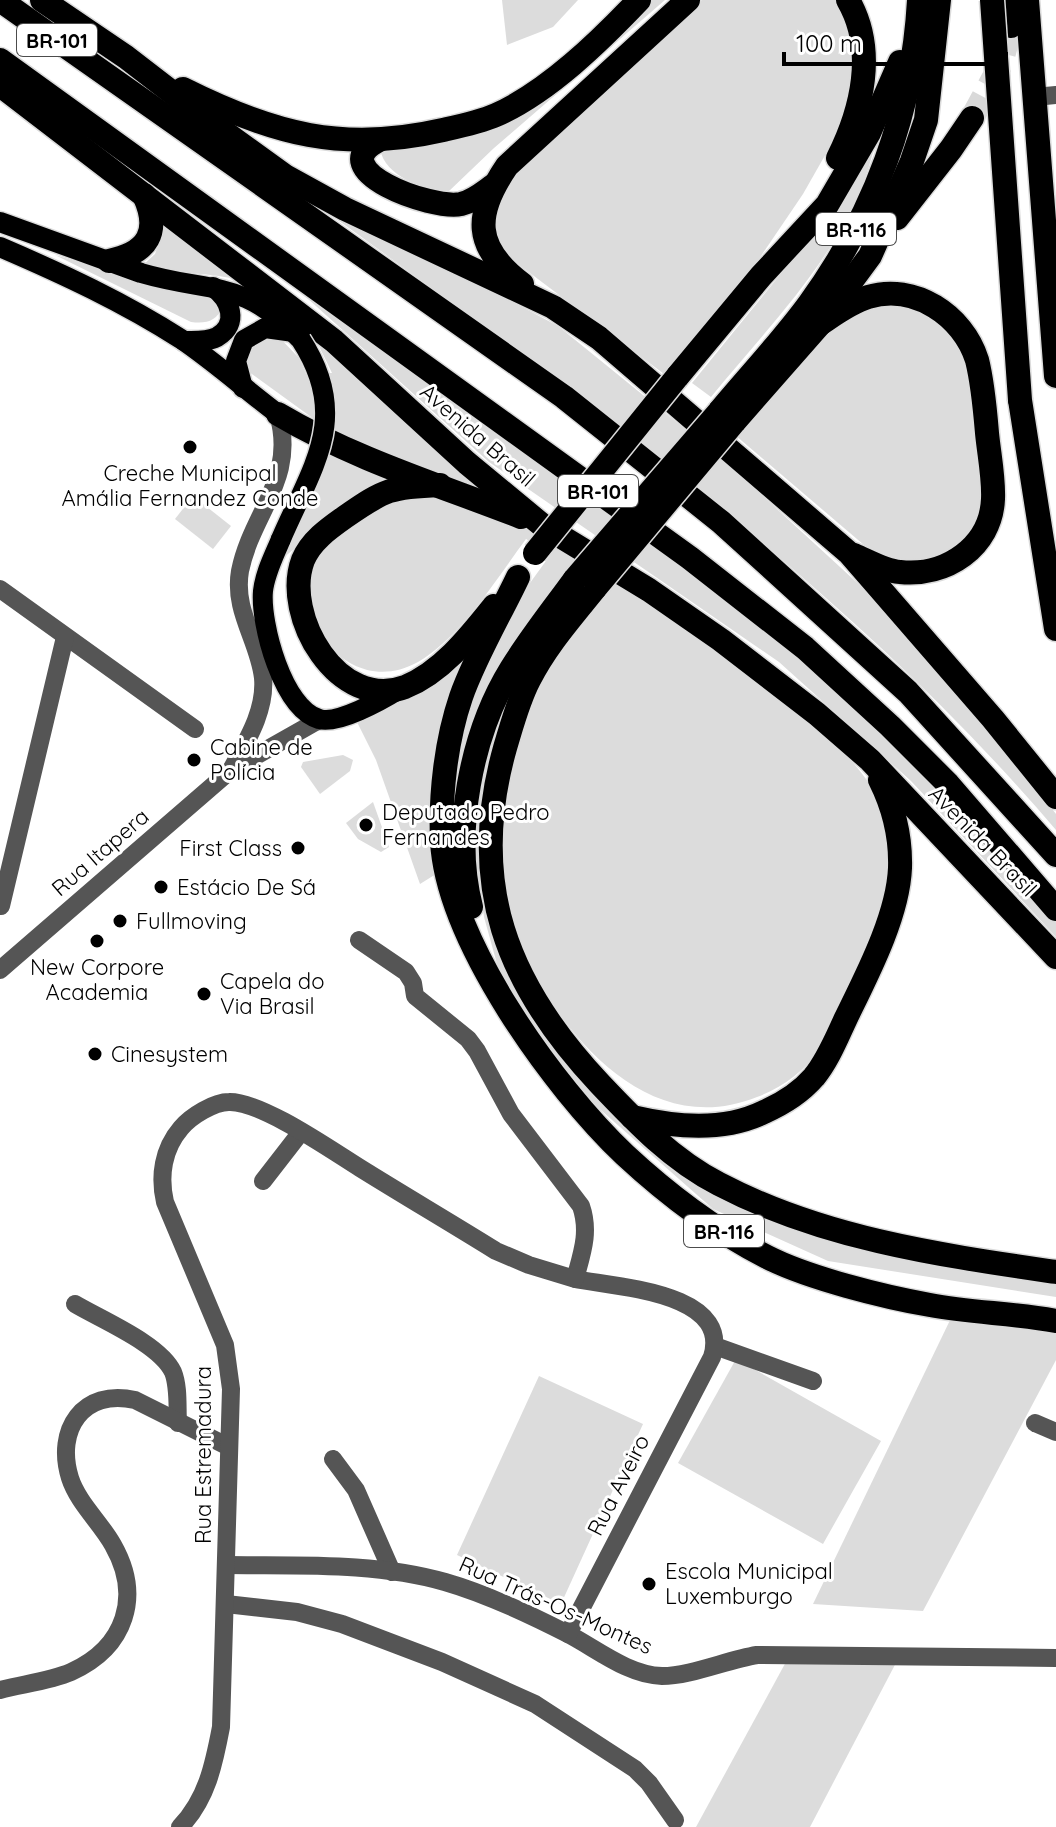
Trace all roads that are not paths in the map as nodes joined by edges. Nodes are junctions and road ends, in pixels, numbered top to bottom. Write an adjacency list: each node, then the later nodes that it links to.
1 (0, 0): 49 (highway, Avenida Brasil / BR-101)
2 (42, 0): 11 (highway, BR-101)
3 (639, 0): 17 (highway)
4 (688, 0): 18 (highway)
5 (848, 0): 25 (highway)
6 (992, 0): 41 (highway, bridge)
7 (1013, 0): 10 (highway)
8 (1027, 0): 14 (highway)
9 (926, 4): 23 (highway); 25 (highway); 34 (highway, BR-116)
10 (1011, 26)
11 (126, 57): 17 (highway); 27 (highway, BR-101)
12 (0, 60): 16 (highway, Avenida Brasil / BR-101)
13 (3, 88): 16 (highway); 19 (highway, Avenida Brasil / BR-101)
14 (1045, 96): 31 (highway)
15 (972, 118): 23 (highway)
16 (93, 129): 51 (highway, Avenida Brasil / BR-101)
17 (379, 140): 18 (highway)
18 (494, 185): 27 (highway)
19 (144, 195): 24 (highway); 36 (highway, Avenida Brasil / BR-101)
20 (0, 222): 21 (main road)
21 (43, 236): 22 (main road); 24 (main road)
22 (0, 246): 30 (main road)
23 (870, 256): 28 (highway)
24 (109, 261): 26 (main road)
25 (761, 276): 38 (highway, bridge)
26 (210, 285): 29 (main road); 30 (main road)
27 (553, 307): 37 (highway, BR-101)
28 (820, 324): 34 (highway); 37 (highway)
29 (298, 336): 32 (main road); 44 (main road, bridge)
30 (184, 341): 32 (main road)
31 (1056, 376)
32 (243, 388): 33 (main road)
33 (278, 414): 35 (highway); 47 (street, Rua Itapera)
34 (726, 417): 39 (highway, bridge)
35 (440, 485): 36 (highway); 43 (highway)
36 (542, 525): 46 (highway, Avenida Brasil / BR-101)
37 (849, 553): 48 (highway, BR-101)
38 (518, 577): 43 (highway); 55 (highway)
39 (586, 583): 55 (highway, BR-116); 56 (highway)
40 (0, 589): 42 (street)
41 (1056, 629)
42 (65, 637): 45 (street); 50 (street)
43 (403, 688): 44 (main road)
44 (319, 720): 47 (street, Rua Itapera)
45 (195, 729)
46 (870, 760): 53 (highway, Avenida Brasil / BR-101); 56 (highway)
47 (231, 770): 54 (street, Rua Itapera)
48 (1056, 797)
49 (1056, 855)
50 (1, 906)
51 (1056, 909)
52 (359, 940): 60 (street)
53 (1056, 957)
54 (0, 970)
55 (490, 979): 62 (highway, BR-116)
56 (631, 1117): 59 (highway)
57 (301, 1132): 58 (street); 60 (street, Rua Estremadura); 68 (street, Rua Estremadura)
58 (263, 1181)
59 (1056, 1272)
60 (575, 1279): 63 (street, Rua Estremadura)
61 (75, 1304): 65 (street)
62 (1056, 1321)
63 (713, 1352): 64 (street); 73 (street, Rua Aveiro)
64 (813, 1381)
65 (178, 1423): 68 (street); 75 (street)
66 (1035, 1423): 67 (street)
67 (1056, 1432)
68 (229, 1447): 70 (street, Rua Estremadura)
69 (333, 1459): 71 (street)
70 (227, 1565): 71 (street, Rua Trás-Os-Montes); 72 (street, Rua Estremadura)
71 (392, 1572): 73 (street, Rua Trás-Os-Montes)
72 (226, 1604): 76 (street); 77 (street, Rua Estremadura)
73 (568, 1634): 74 (street, Rua Trás-Os-Montes)
74 (1056, 1658)
75 (0, 1690)
76 (675, 1820)
77 (180, 1827)

